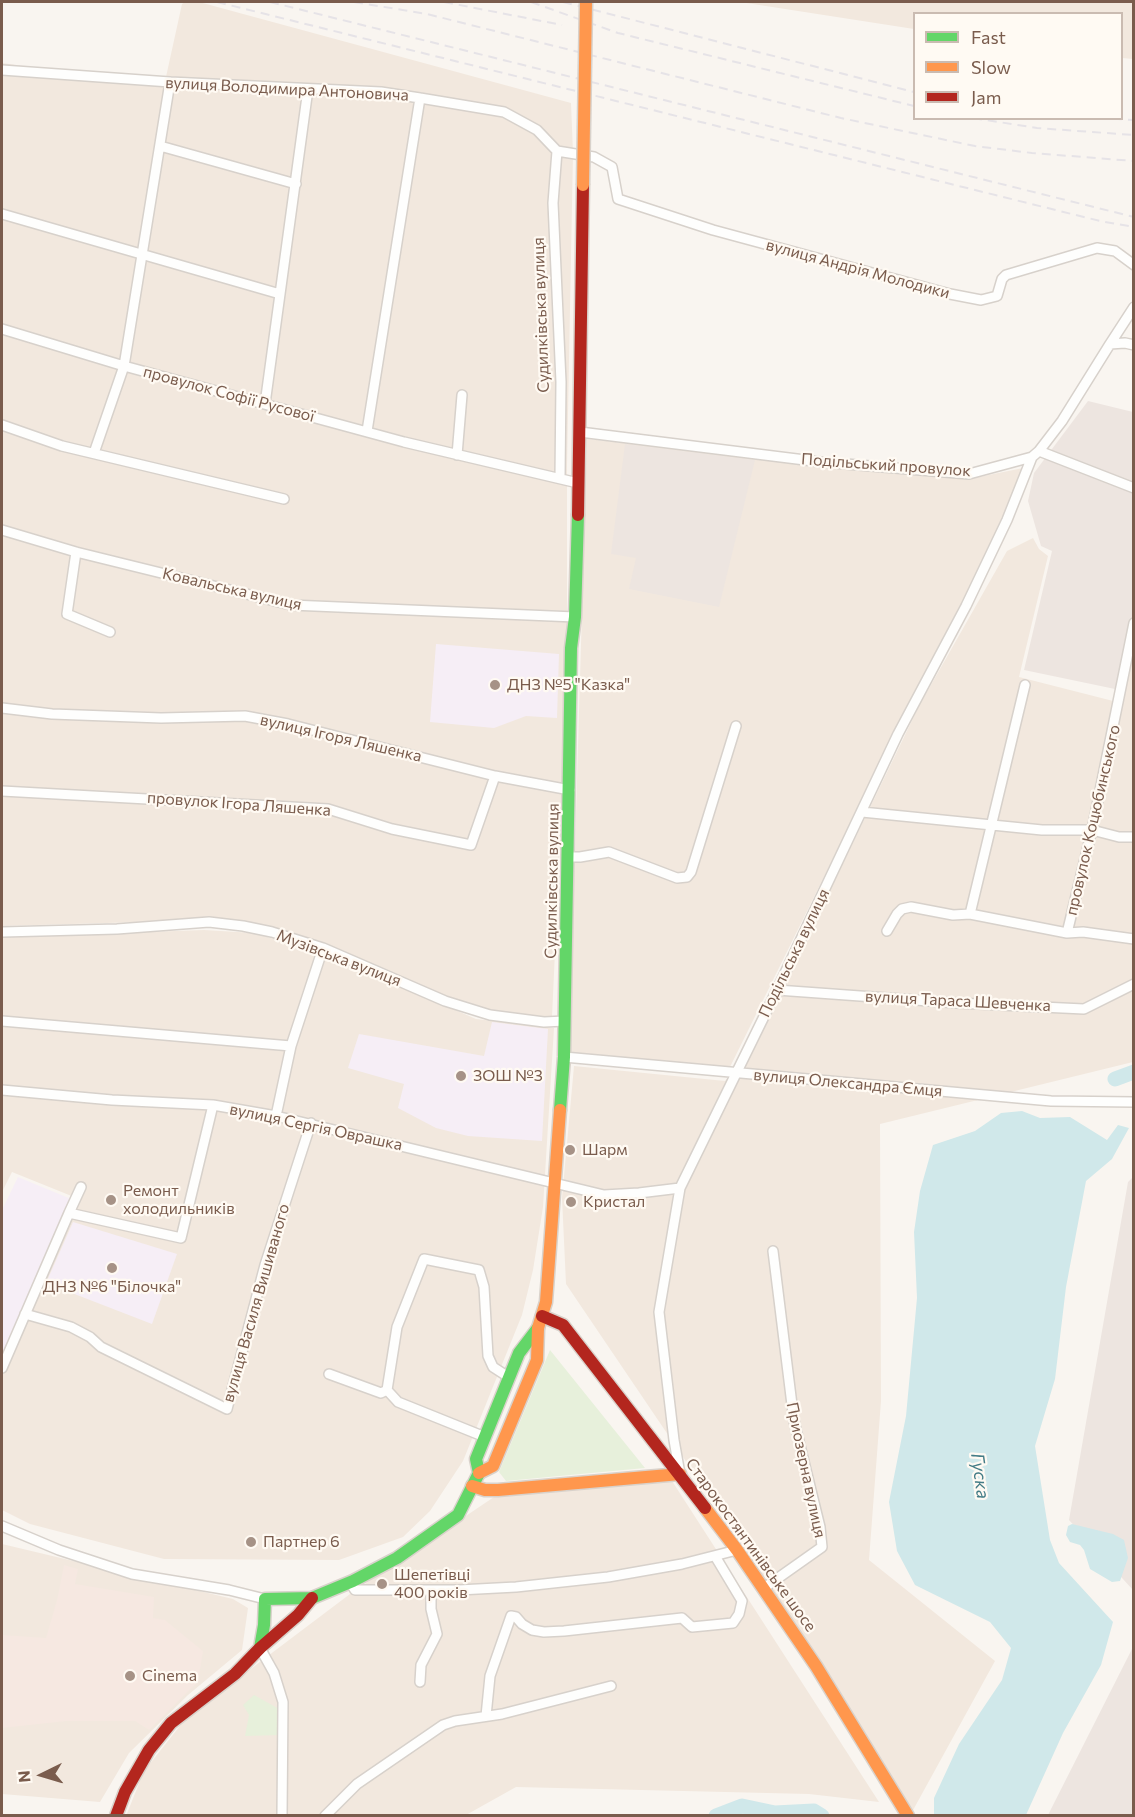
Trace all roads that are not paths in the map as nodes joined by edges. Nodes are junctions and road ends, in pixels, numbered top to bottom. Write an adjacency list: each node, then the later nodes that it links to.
1 (586, 2): 22 (main road, Судилківська вулиця, bridge)
2 (2, 70): 3 (street, вулиця Володимира Антоновича)
3 (170, 82): 4 (street, вулиця Володимира Антоновича); 6 (street)
4 (308, 89): 5 (street, вулиця Володимира Антоновича); 8 (street)
5 (420, 98): 7 (street, вулиця Володимира Антоновича); 21 (street)
6 (160, 146): 8 (street); 10 (street)
7 (557, 151): 11 (street, вулиця Андрія Молодики); 26 (street, Судилківська вулиця)
8 (296, 184): 12 (street)
9 (2, 214): 10 (street)
10 (142, 255): 12 (street); 17 (street)
11 (1134, 265)
12 (280, 294): 19 (street)
13 (1134, 307): 15 (street)
14 (2, 329): 17 (street, провулок Софії Русової)
15 (1110, 344): 16 (street); 25 (street)
16 (1134, 345)
17 (124, 366): 19 (street, провулок Софії Русової); 23 (street)
18 (462, 395): 24 (street)
19 (266, 404): 21 (street, провулок Софії Русової)
20 (2, 425): 23 (street)
21 (367, 431): 24 (street, провулок Софії Русової)
22 (580, 432): 25 (street, Подільський провулок); 27 (main road, Судилківська вулиця)
23 (94, 453): 29 (street)
24 (457, 454): 26 (street, провулок Софії Русової)
25 (1036, 454): 28 (street); 41 (street, Подільська вулиця)
26 (560, 478): 27 (street, провулок Софії Русової)
27 (578, 483): 32 (main road, Судилківська вулиця)
28 (1134, 488)
29 (284, 499)
30 (2, 530): 31 (street, Ковальська вулиця)
31 (76, 552): 32 (street, Ковальська вулиця); 34 (street)
32 (575, 617): 39 (main road, Судилківська вулиця)
33 (1134, 623): 43 (street, провулок Коцюбинського)
34 (110, 632)
35 (1025, 685): 42 (street)
36 (2, 708): 38 (street, вулиця Ігоря Ляшенка)
37 (736, 726): 45 (street)
38 (495, 776): 39 (street, вулиця Ігоря Ляшенка); 40 (street, провулок Ігора Ляшенка)
39 (570, 790): 45 (main road, Судилківська вулиця)
40 (2, 791)
41 (862, 812): 42 (street); 53 (street, Подільська вулиця)
42 (992, 826): 43 (street); 46 (street)
43 (1092, 830): 44 (street); 49 (street, провулок Коцюбинського)
44 (1134, 837)
45 (569, 857): 55 (main road, Судилківська вулиця)
46 (970, 914): 47 (street, провулок Коцюбинського); 49 (street, провулок Коцюбинського)
47 (887, 931)
48 (2, 932): 51 (street, Музівська вулиця)
49 (1067, 933): 50 (street)
50 (1134, 939)
51 (323, 948): 55 (street, Музівська вулиця); 56 (street)
52 (1134, 984): 53 (street, вулиця Тараса Шевченка)
53 (777, 990): 58 (street, Подільська вулиця)
54 (2, 1021): 56 (street)
55 (564, 1021): 57 (main road, Судилківська вулиця)
56 (291, 1046): 62 (street)
57 (564, 1057): 58 (street, вулиця Олександра Ємця); 64 (main road, Судилківська вулиця)
58 (735, 1073): 60 (street, вулиця Олександра Ємця); 66 (street, Подільська вулиця)
59 (2, 1090): 61 (street, вулиця Сергія Оврашка)
60 (1134, 1102)
61 (213, 1106): 62 (street, вулиця Сергія Оврашка); 67 (street)
62 (276, 1116): 63 (street, вулиця Сергія Оврашка)
63 (311, 1123): 64 (street, вулиця Сергія Оврашка); 69 (street, вулиця Василя Вишиваного)
64 (555, 1184): 66 (street, вулиця Сергія Оврашка); 70 (main road, Судилківська вулиця)
65 (81, 1187): 67 (street)
66 (680, 1188): 77 (street, Подільська вулиця)
67 (69, 1213): 69 (street)
68 (773, 1251): 83 (street, Приозерна вулиця)
69 (25, 1314): 71 (street)
70 (540, 1322): 73 (main road, Судилківська вулиця); 76 (main road, Судилківська вулиця); 77 (main road, Старокостянтинівське шосе)
71 (2, 1368)
72 (329, 1374): 74 (street)
73 (510, 1378): 74 (street); 75 (main road, Судилківська вулиця)
74 (387, 1390): 75 (street)
75 (485, 1437): 76 (main road, Судилківська вулиця)
76 (479, 1473): 78 (main road)
77 (680, 1474): 78 (main road); 80 (main road, Старокостянтинівське шосе)
78 (472, 1486): 82 (main road)
79 (2, 1526): 86 (street)
80 (737, 1550): 81 (street); 83 (main road, Старокостянтинівське шосе)
81 (715, 1556): 84 (street); 90 (street)
82 (350, 1582): 84 (street); 85 (main road)
83 (764, 1588): 94 (main road, Старокостянтинівське шосе)
84 (430, 1590): 88 (street)
85 (312, 1598): 86 (main road); 87 (main road)
86 (265, 1599): 87 (main road)
87 (260, 1648): 91 (main road); 92 (street)
88 (420, 1682)
89 (611, 1686): 90 (street)
90 (486, 1716): 93 (street)
91 (116, 1815)
92 (282, 1815)
93 (325, 1815)
94 (908, 1815)

